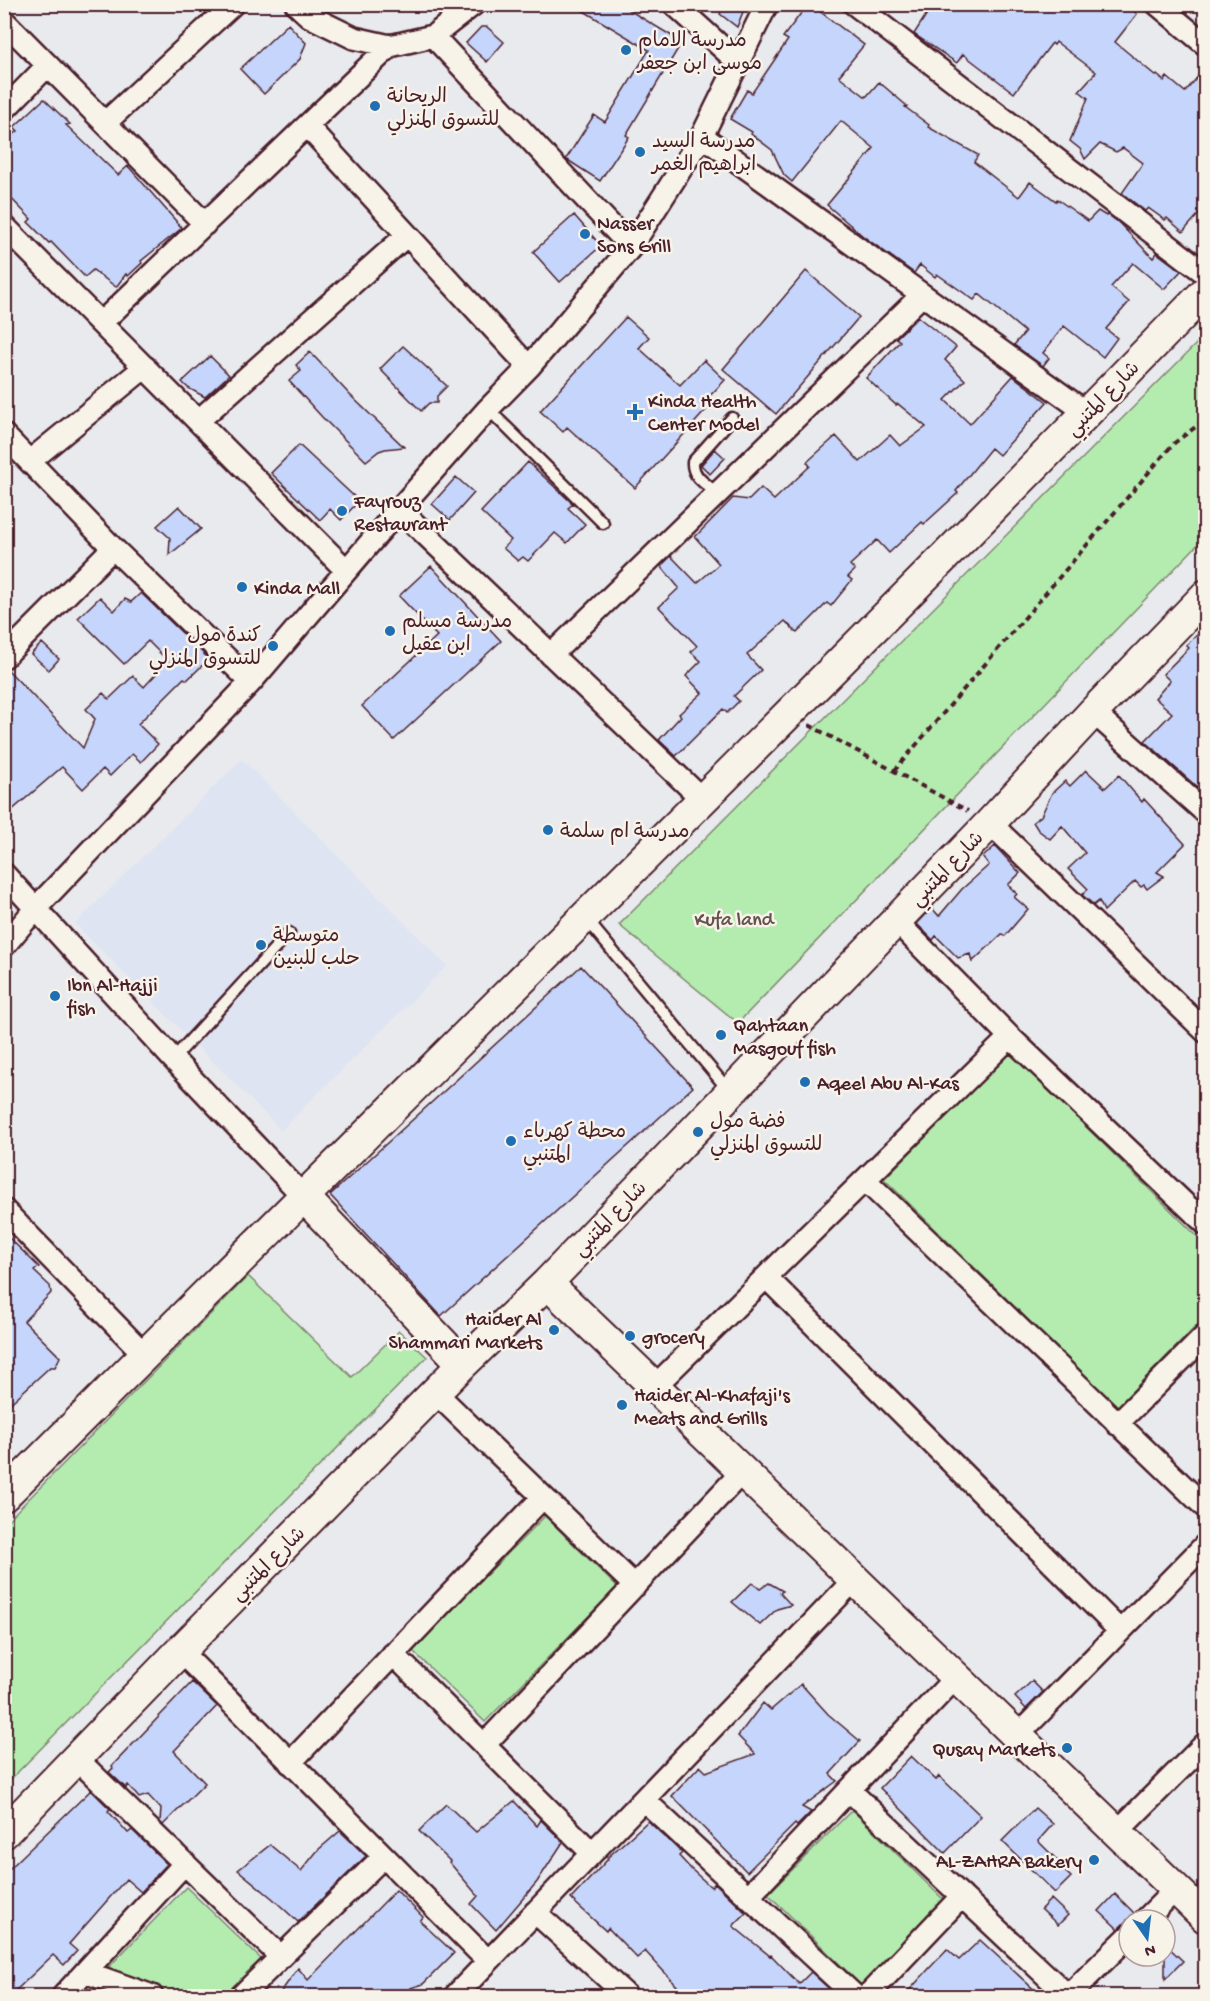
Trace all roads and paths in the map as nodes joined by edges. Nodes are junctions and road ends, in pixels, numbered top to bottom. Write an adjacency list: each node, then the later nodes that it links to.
1 (233, 4): 15 (street)
2 (296, 4): 11 (street)
3 (474, 4): 9 (street)
4 (674, 4): 12 (street)
5 (767, 4): 12 (street)
6 (854, 4): 22 (street)
7 (1156, 4): 10 (street)
8 (4, 21): 13 (street)
9 (433, 36): 11 (street); 21 (street)
10 (1206, 45)
11 (390, 46): 16 (street)
12 (738, 62): 17 (street)
13 (48, 65): 14 (street); 15 (street)
14 (4, 110)
15 (105, 123): 18 (street)
16 (307, 126): 18 (street); 20 (street)
17 (702, 136): 21 (street); 24 (street)
18 (205, 224): 25 (street)
19 (4, 226): 25 (street)
20 (407, 235): 27 (street); 32 (street)
21 (631, 248): 27 (street)
22 (1206, 274)
23 (1206, 291): 29 (street, شارع المتنبي)
24 (922, 295): 29 (street); 35 (street)
25 (100, 323): 26 (street)
26 (145, 367): 32 (street); 34 (street)
27 (529, 367): 28 (street)
28 (488, 409): 36 (street); 37 (lane)
29 (1087, 413): 45 (street, شارع المتنبي)
30 (732, 418): 35 (lane)
31 (1206, 419): 46 (path)
32 (198, 421): 39 (street)
33 (4, 435): 34 (street)
34 (30, 461): 38 (street)
35 (717, 493): 42 (street)
36 (399, 509): 39 (street); 42 (street)
37 (603, 524)
38 (112, 548): 41 (street); 43 (street)
39 (346, 570): 43 (street)
40 (1206, 595): 44 (street, شارع المتنبي)
41 (8, 646)
42 (551, 655): 47 (street)
43 (251, 682): 51 (street)
44 (1093, 712): 48 (street); 49 (street, شارع المتنبي)
45 (788, 714): 46 (path); 47 (street, شارع المتنبي)
46 (894, 771): 49 (path)
47 (703, 800): 52 (street, شارع المتنبي)
48 (1206, 813)
49 (990, 823): 53 (street, شارع المتنبي); 56 (street)
50 (4, 874): 51 (street)
51 (35, 909): 55 (street); 58 (street)
52 (585, 917): 59 (lane); 61 (street, شارع المتنبي)
53 (896, 921): 57 (street); 59 (street, شارع المتنبي)
54 (289, 933): 58 (lane)
55 (4, 946)
56 (1206, 1032)
57 (1010, 1036): 60 (street); 63 (street)
58 (173, 1059): 61 (street)
59 (730, 1092): 65 (street, شارع المتنبي)
60 (865, 1180): 64 (street); 71 (street)
61 (303, 1196): 67 (street, شارع المتنبي); 68 (street)
62 (5, 1213): 67 (street)
63 (1206, 1224)
64 (766, 1277): 69 (street); 79 (street)
65 (547, 1283): 68 (street, شارع المتنبي); 69 (street)
66 (1206, 1335): 71 (street)
67 (145, 1354): 73 (street, شارع المتنبي)
68 (463, 1364): 70 (street, شارع المتنبي)
69 (654, 1387): 72 (street)
70 (435, 1392): 74 (street); 80 (street, شارع المتنبي)
71 (1117, 1424): 75 (street)
72 (742, 1472): 77 (street); 78 (street)
73 (4, 1496)
74 (543, 1497): 78 (street); 81 (street)
75 (1206, 1508)
76 (1206, 1544): 79 (street)
77 (854, 1580): 82 (street); 89 (street)
78 (635, 1586): 85 (street)
79 (1120, 1631): 83 (street)
80 (180, 1651): 86 (street, شارع المتنبي); 87 (street)
81 (393, 1654): 85 (street); 87 (street)
82 (956, 1677): 83 (street); 88 (street)
83 (1017, 1736): 90 (street)
84 (1206, 1743): 90 (street)
85 (484, 1745): 92 (street)
86 (77, 1759): 91 (street, شارع المتنبي); 94 (street)
87 (290, 1763): 93 (street)
88 (849, 1790): 96 (street); 97 (street)
89 (644, 1800): 92 (street); 96 (street)
90 (1117, 1832): 95 (street)
91 (4, 1833)
92 (592, 1853): 99 (street)
93 (383, 1857): 102 (street); 103 (street)
94 (184, 1863): 102 (street); 104 (street)
95 (1176, 1889): 98 (street); 100 (street)
96 (748, 1896): 110 (street)
97 (962, 1896): 111 (street); 112 (street)
98 (1157, 1908)
99 (535, 1912): 103 (street); 109 (street)
100 (1206, 1918)
101 (1117, 1948): 112 (street)
102 (281, 1957): 107 (street)
103 (488, 1961): 108 (street)
104 (85, 1972): 105 (street); 106 (street)
105 (63, 1996)
106 (152, 1996)
107 (241, 1996)
108 (455, 1996)
109 (627, 1996)
110 (855, 1996)
111 (867, 1996)
112 (1068, 1996)

